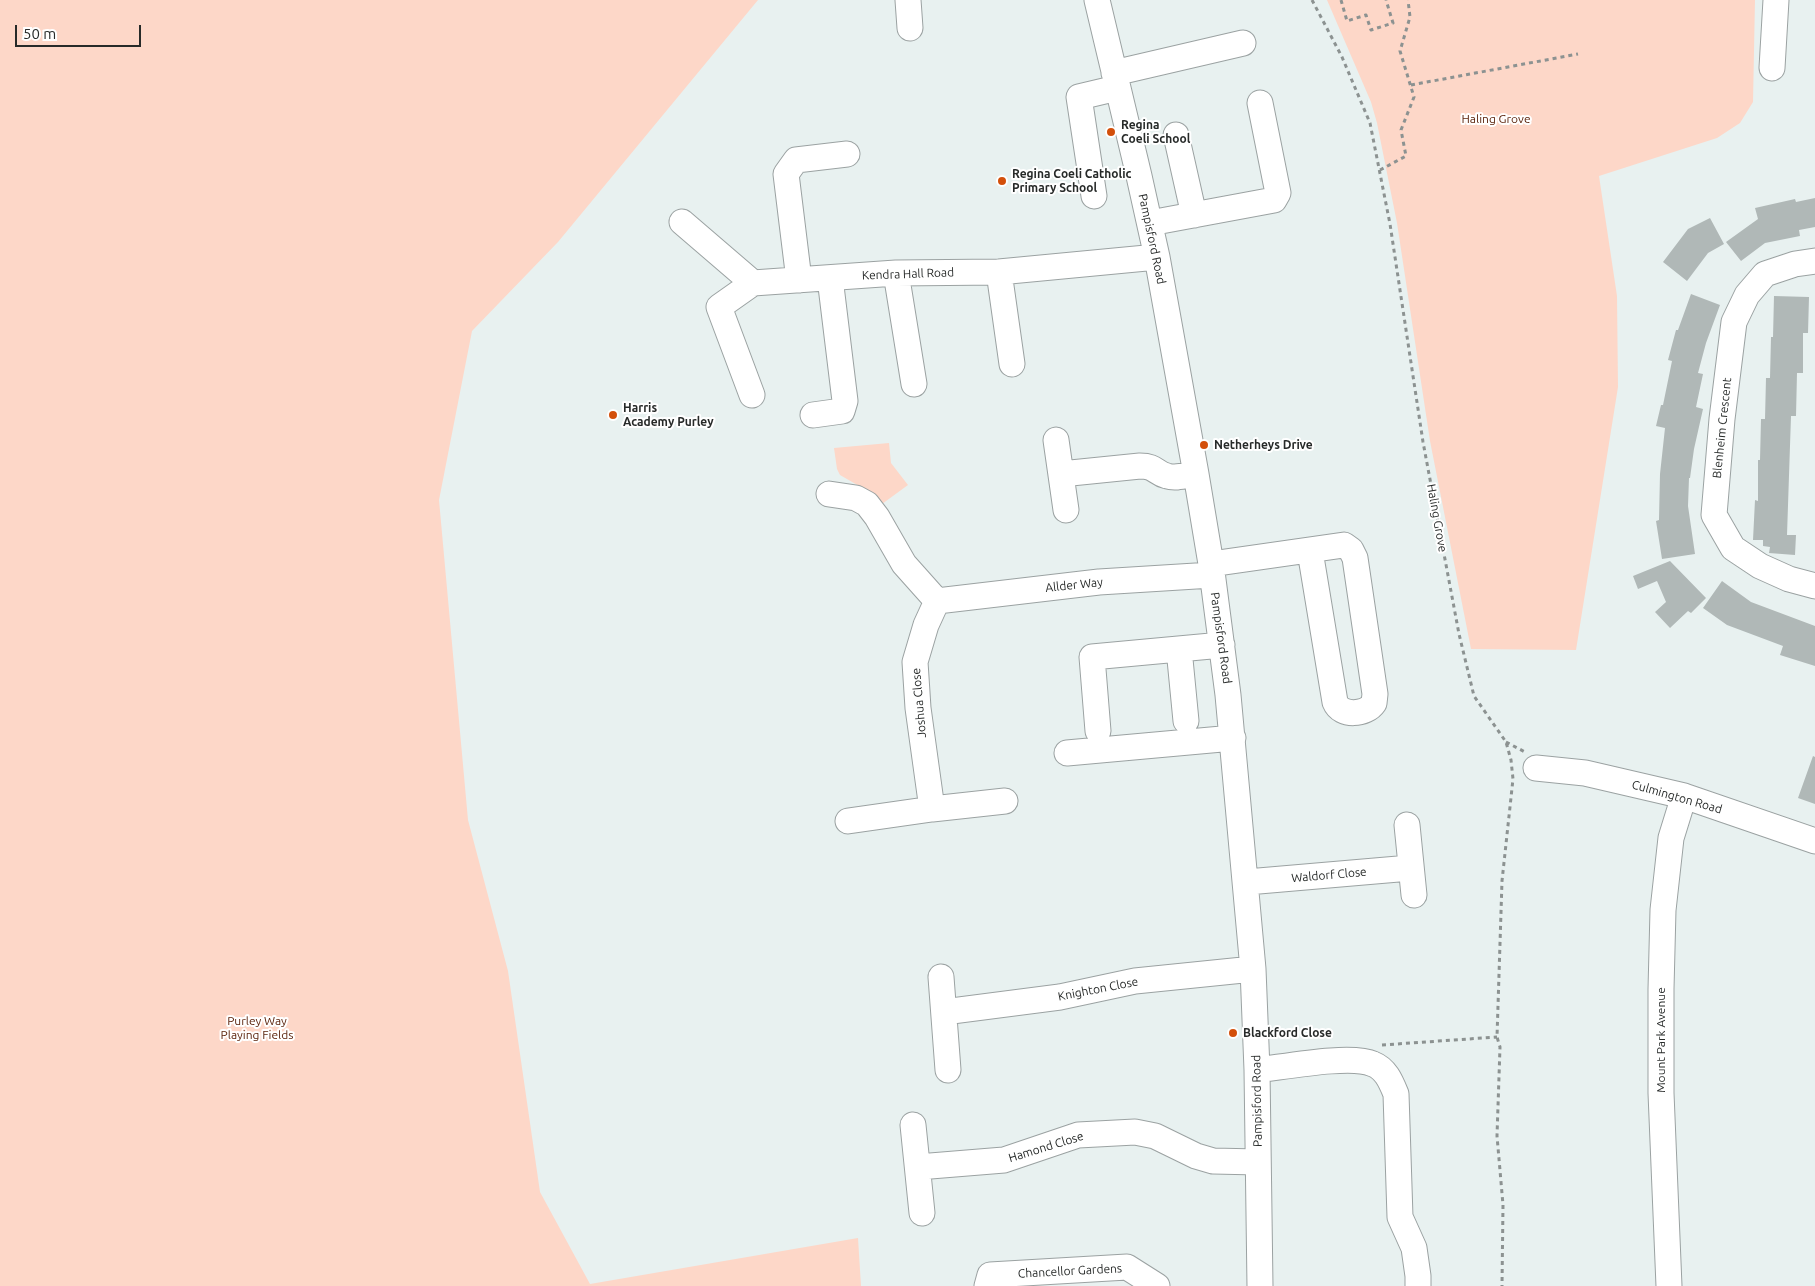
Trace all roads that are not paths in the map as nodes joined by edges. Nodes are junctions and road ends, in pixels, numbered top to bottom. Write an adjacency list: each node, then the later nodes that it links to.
1 (908, 0): 4 (street)
2 (1096, 0): 7 (street, Pampisford Road)
3 (1776, 0): 6 (street)
4 (910, 28)
5 (1243, 43): 7 (street)
6 (1772, 68)
7 (1116, 80): 11 (street); 14 (street, Pampisford Road)
8 (1260, 103): 12 (street)
9 (1176, 135): 12 (street)
10 (847, 154): 20 (street)
11 (1094, 196)
12 (1194, 215): 14 (street)
13 (682, 222): 21 (street)
14 (1150, 223): 15 (street, Pampisford Road)
15 (1157, 257): 17 (street, Kendra Hall Road); 28 (street, Pampisford Road)
16 (1815, 261): 33 (street, Blenheim Crescent)
17 (999, 272): 18 (street, Kendra Hall Road); 22 (street)
18 (896, 273): 19 (street, Kendra Hall Road); 23 (street)
19 (830, 278): 20 (street, Kendra Hall Road); 25 (street)
20 (799, 280): 21 (street, Kendra Hall Road)
21 (754, 284): 24 (street)
22 (1012, 364)
23 (914, 384)
24 (752, 395)
25 (814, 415)
26 (1056, 440): 27 (street)
27 (1061, 474): 28 (street); 30 (street)
28 (1196, 474): 32 (street, Pampisford Road)
29 (829, 494): 34 (street)
30 (1066, 510)
31 (1310, 551): 31 (street); 32 (street)
32 (1212, 569): 34 (street, Allder Way); 35 (street, Pampisford Road)
33 (1815, 586)
34 (937, 601): 44 (street, Joshua Close)
35 (1222, 645): 36 (street); 39 (street, Pampisford Road)
36 (1179, 649): 37 (street); 38 (street)
37 (1186, 721)
38 (1098, 731)
39 (1233, 738): 40 (street); 49 (street, Pampisford Road)
40 (1067, 754)
41 (1536, 768): 42 (street, Culmington Road)
42 (1684, 796): 47 (street, Culmington Road); 64 (street, Mount Park Avenue)
43 (1005, 801): 44 (street)
44 (932, 809): 45 (street)
45 (848, 821)
46 (1406, 825): 48 (street)
47 (1815, 841)
48 (1410, 868): 49 (street, Waldorf Close); 50 (street)
49 (1246, 882): 51 (street, Pampisford Road)
50 (1414, 895)
51 (1253, 969): 53 (street, Knighton Close); 55 (street, Pampisford Road)
52 (941, 976): 53 (street)
53 (944, 1012): 54 (street)
54 (948, 1070)
55 (1257, 1070): 57 (street, Pampisford Road); 63 (street)
56 (913, 1125): 58 (street)
57 (1258, 1162): 58 (street, Hamond Close); 62 (street, Pampisford Road)
58 (918, 1167): 59 (street)
59 (922, 1213)
60 (987, 1286): 61 (street, Chancellor Gardens)
61 (1157, 1286)
62 (1260, 1286)
63 (1418, 1286)
64 (1669, 1286)

